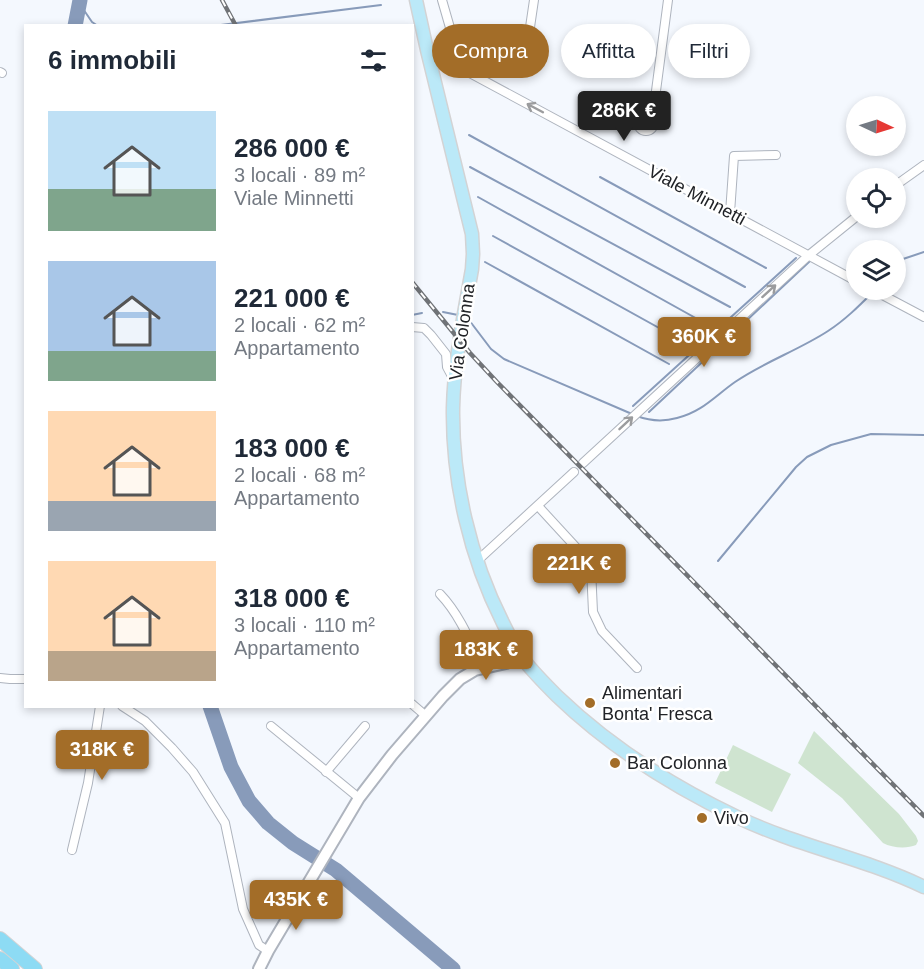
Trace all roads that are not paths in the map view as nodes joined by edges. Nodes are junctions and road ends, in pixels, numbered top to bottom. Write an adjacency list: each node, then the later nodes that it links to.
1 (416, 0): 7 (main road, Via Colonna)
2 (442, 0): 5 (street)
3 (534, 0): 6 (street)
4 (668, 0): 8 (street)
5 (449, 24)
6 (530, 24)
7 (427, 50): 12 (street, Viale Minnetti, one-way to 7); 19 (main road, Via Colonna)
8 (650, 116)
9 (776, 155): 12 (street)
10 (924, 165): 11 (street)
11 (906, 178)
12 (730, 213): 14 (street, Viale Minnetti)
13 (846, 225): 14 (street)
14 (809, 255): 15 (street, Viale Minnetti); 20 (street, one-way to 14)
15 (846, 275)
16 (892, 300): 17 (street)
17 (924, 317)
18 (414, 327): 19 (street)
19 (451, 356): 23 (main road, Via Colonna)
20 (583, 463)
21 (574, 472): 22 (street)
22 (538, 506): 23 (street); 27 (street)
23 (477, 561): 25 (main road, Via Colonna)
24 (440, 594): 26 (street)
25 (523, 659): 26 (main road); 39 (main road, Via Colonna)
26 (482, 667): 33 (main road)
27 (637, 668)
28 (0, 678): 29 (street)
29 (24, 679)
30 (414, 706): 33 (street)
31 (100, 708): 38 (street)
32 (125, 708): 41 (street)
33 (426, 716): 37 (main road)
34 (271, 726): 36 (street)
35 (365, 726): 36 (street)
36 (327, 772): 37 (street)
37 (359, 798): 41 (main road)
38 (72, 850)
39 (924, 887)
40 (0, 939): 44 (highway)
41 (268, 951): 45 (main road)
42 (0, 959): 43 (highway)
43 (12, 969)
44 (35, 969)
45 (259, 969)

